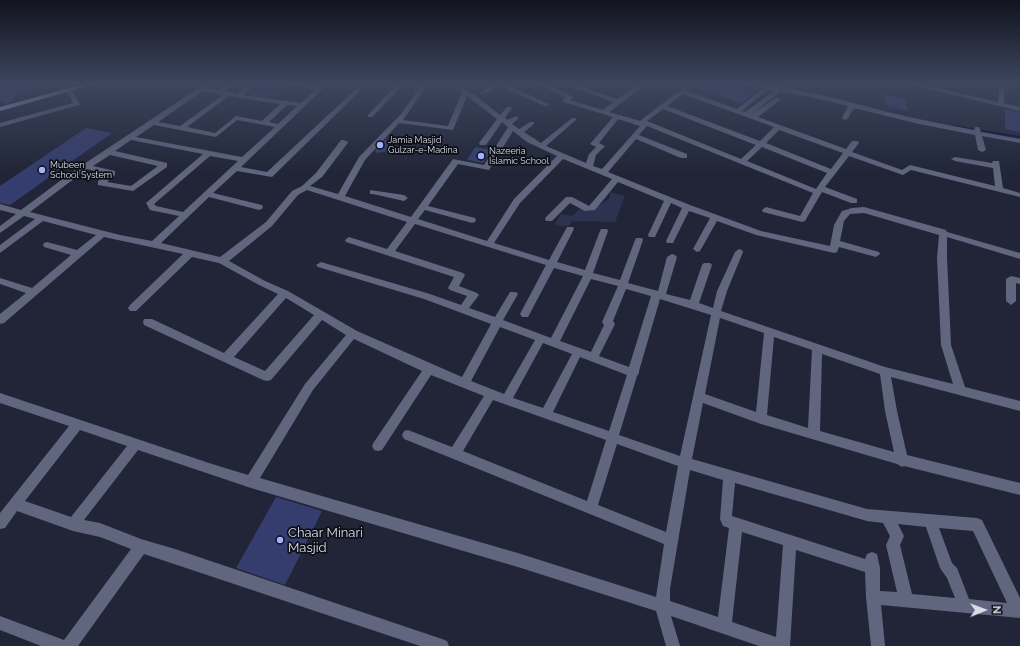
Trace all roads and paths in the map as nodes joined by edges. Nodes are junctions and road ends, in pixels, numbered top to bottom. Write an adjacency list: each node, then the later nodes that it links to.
1 (43, 113): 34 (street)
2 (167, 113): 29 (street)
3 (202, 113): 37 (street)
4 (274, 113): 30 (street)
5 (293, 113): 35 (street)
6 (334, 113): 60 (street)
7 (373, 113): 22 (street)
8 (404, 113): 28 (street)
9 (457, 113): 28 (street)
10 (493, 113): 31 (street)
11 (508, 113): 31 (street)
12 (608, 113): 23 (street)
13 (653, 113): 33 (street)
14 (681, 113): 47 (street)
15 (740, 113): 21 (street)
16 (747, 113): 21 (street)
17 (758, 113): 24 (street)
18 (848, 113): 26 (street)
19 (882, 113): 38 (street)
20 (905, 113): 38 (street)
21 (745, 115): 24 (street)
22 (370, 116)
23 (618, 116): 33 (street); 58 (street)
24 (753, 117): 36 (street)
25 (516, 118): 31 (street)
26 (845, 118)
27 (574, 119): 48 (street)
28 (398, 121): 69 (street)
29 (154, 122): 37 (street); 42 (street)
30 (264, 123): 35 (street); 37 (street)
31 (506, 123): 39 (street); 45 (street); 76 (street)
32 (532, 123): 39 (street)
33 (645, 124): 41 (street); 57 (street)
34 (0, 125)
35 (279, 126): 56 (street)
36 (778, 127): 47 (street); 52 (street)
37 (182, 128)
38 (977, 130): 40 (street); 43 (street); 49 (street)
39 (519, 132): 48 (street)
40 (1020, 134)
41 (635, 136): 54 (street); 61 (street)
42 (131, 138): 50 (street); 51 (street)
43 (1020, 141)
44 (344, 142): 64 (street)
45 (483, 143)
46 (855, 143): 52 (street)
47 (761, 144): 57 (street); 62 (street)
48 (541, 146): 53 (street)
49 (982, 150)
50 (109, 152): 59 (street); 59 (street)
51 (209, 153): 56 (street); 82 (street)
52 (848, 153): 62 (street); 66 (street)
53 (562, 155): 58 (street); 99 (street)
54 (684, 156)
55 (955, 158): 66 (street)
56 (244, 160): 60 (street)
57 (742, 162): 65 (street)
58 (589, 166): 61 (street)
59 (87, 167): 80 (street)
60 (236, 168): 67 (street)
61 (604, 171): 63 (street)
62 (831, 172): 65 (street)
63 (617, 178): 71 (street); 85 (street)
64 (306, 187): 69 (street); 110 (street)
65 (819, 190): 72 (street); 79 (street)
66 (999, 190): 68 (street)
67 (208, 194): 75 (street); 82 (street)
68 (1020, 195)
69 (340, 198): 73 (street)
70 (404, 198): 73 (street)
71 (669, 199): 77 (street); 93 (street)
72 (854, 201)
73 (362, 205): 86 (street)
74 (0, 207): 78 (street)
75 (260, 207)
76 (423, 207): 86 (street); 87 (street)
77 (687, 207): 84 (street); 96 (street)
78 (9, 209): 80 (street); 81 (street)
79 (766, 210)
80 (23, 212): 83 (street); 89 (street)
81 (0, 215)
82 (186, 215): 98 (street)
83 (42, 217): 92 (street); 102 (street)
84 (715, 217): 97 (street); 101 (street)
85 (549, 219)
86 (414, 220): 99 (street); 105 (street)
87 (472, 220)
88 (570, 228): 112 (street)
89 (0, 230)
90 (604, 232): 114 (street)
91 (943, 232): 97 (street); 108 (street); 144 (street)
92 (103, 233): 98 (street); 106 (street)
93 (652, 235)
94 (349, 240): 105 (street)
95 (639, 240): 117 (street)
96 (670, 241)
97 (835, 243): 107 (street)
98 (154, 244): 104 (street)
99 (489, 244): 112 (street)
100 (48, 245): 106 (street)
101 (697, 249)
102 (0, 250)
103 (739, 252): 126 (street)
104 (190, 253): 110 (street); 124 (street)
105 (389, 253): 125 (street)
106 (79, 254): 118 (street)
107 (876, 254)
108 (1020, 256)
109 (672, 257): 121 (street)
110 (222, 261): 119 (street)
111 (321, 264): 125 (street)
112 (552, 264): 114 (street); 127 (street)
113 (707, 265): 123 (street)
114 (588, 275): 117 (street); 135 (street)
115 (0, 281): 118 (street)
116 (1020, 281): 122 (street)
117 (623, 285): 121 (street); 139 (street)
118 (33, 292): 129 (street)
119 (285, 293): 128 (street); 138 (street)
120 (513, 294): 131 (street)
121 (659, 294): 123 (street); 142 (street)
122 (1011, 301)
123 (693, 305): 126 (street)
124 (133, 308)
125 (463, 310): 131 (street)
126 (716, 313): 132 (street); 146 (street)
127 (525, 314)
128 (320, 315): 133 (street); 138 (street)
129 (1, 318)
130 (148, 322): 138 (street)
131 (497, 322): 134 (street); 143 (street)
132 (769, 332): 136 (street); 151 (street)
133 (354, 334): 140 (street); 162 (street)
134 (541, 338): 135 (street); 148 (street)
135 (554, 343): 137 (street)
136 (817, 348): 141 (street); 153 (street)
137 (578, 352): 139 (street); 150 (street)
138 (226, 358)
139 (594, 358): 142 (street)
140 (429, 369): 143 (street); 157 (street)
141 (885, 371): 144 (street); 159 (street)
142 (634, 373): 155 (street)
143 (464, 383): 145 (street)
144 (960, 390): 149 (street)
145 (491, 394): 148 (street); 158 (street)
146 (699, 397): 151 (street); 160 (street)
147 (0, 398): 152 (street)
148 (506, 400): 150 (street)
149 (1020, 406)
150 (546, 414): 155 (street)
151 (760, 419): 153 (street)
152 (77, 425): 156 (street); 164 (street)
153 (814, 434): 159 (street)
154 (408, 435): 158 (street)
155 (613, 438): 160 (street); 165 (street)
156 (136, 444): 162 (street); 169 (street)
157 (378, 446)
158 (455, 454): 165 (street)
159 (902, 461): 163 (street)
160 (685, 463): 161 (street); 171 (street)
161 (730, 476): 166 (street); 170 (street)
162 (251, 482): 176 (street)
163 (1020, 489)
164 (14, 504): 168 (street); 169 (street)
165 (591, 508): 171 (street)
166 (887, 517): 167 (street); 175 (street)
167 (930, 521): 177 (street); 178 (street)
168 (0, 523)
169 (73, 524): 173 (street)
170 (736, 524): 172 (street); 180 (street)
171 (672, 540): 176 (street)
172 (790, 541): 174 (street); 185 (street)
173 (141, 546): 182 (street); 183 (street)
174 (873, 597): 175 (street); 186 (street)
175 (906, 600): 177 (street)
176 (663, 606): 180 (street); 184 (street)
177 (965, 606): 178 (street)
178 (1020, 611)
179 (1, 624): 181 (street)
180 (724, 626): 185 (street)
181 (60, 646)
182 (69, 646)
183 (442, 646)
184 (673, 646)
185 (782, 646)
186 (878, 646)

